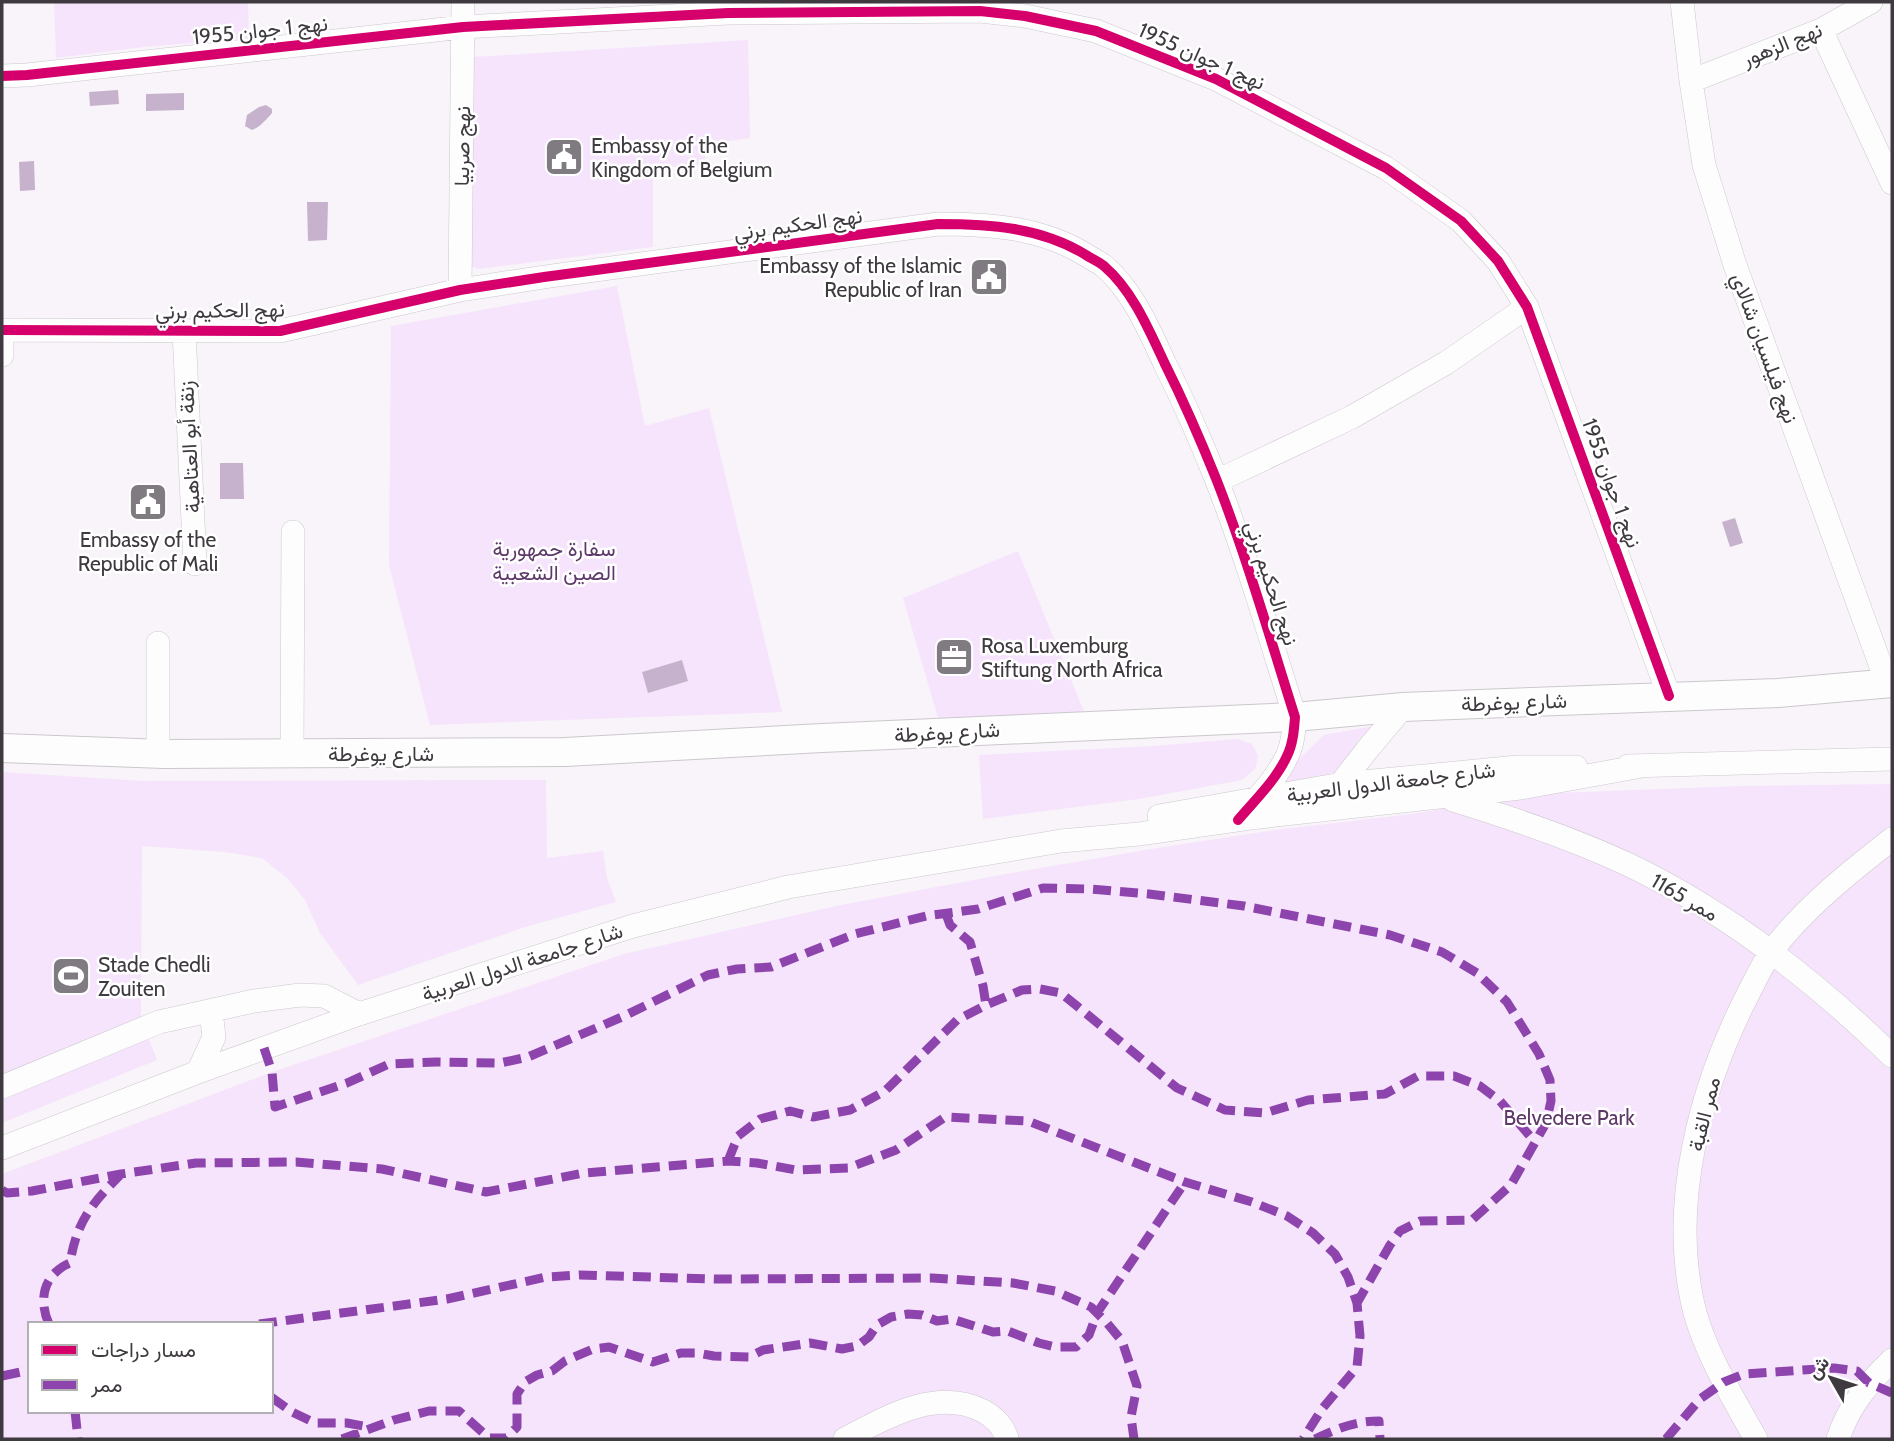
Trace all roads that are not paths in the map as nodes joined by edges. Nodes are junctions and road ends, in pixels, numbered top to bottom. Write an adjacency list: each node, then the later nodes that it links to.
1 (463, 2): 5 (street, نهج صربيا)
2 (1682, 2): 8 (street, نهج فيلسيان شالاي)
3 (1871, 2): 6 (street, نهج الزهور)
4 (728, 8): 5 (street, نهج 1 جوان 1955); 11 (street, نهج 1 جوان 1955)
5 (463, 27): 7 (street, نهج 1 جوان 1955); 10 (street, نهج صربيا)
6 (1821, 30): 8 (street, نهج الزهور); 9 (street)
7 (2, 76)
8 (1691, 81): 19 (street, نهج فيلسيان شالاي)
9 (1892, 183)
10 (460, 290): 13 (street, نهج الحكيم برني); 15 (street, نهج الحكيم برني)
11 (1527, 307): 15 (street); 20 (street, نهج 1 جوان 1955)
12 (2, 330): 13 (street, نهج الحكيم برني); 14 (street)
13 (184, 331): 17 (street, زنقة أبو العتاهية)
14 (2, 355)
15 (1217, 481): 22 (street, نهج الحكيم برني)
16 (293, 532): 24 (street)
17 (195, 564)
18 (158, 643): 25 (street)
19 (1890, 683): 20 (main road, شارع يوغرطة)
20 (1669, 696): 21 (main road, شارع يوغرطة)
21 (1403, 707): 22 (main road, شارع يوغرطة); 28 (street)
22 (1295, 717): 24 (main road, شارع يوغرطة); 30 (street)
23 (2, 748): 25 (main road, شارع يوغرطة)
24 (292, 753): 25 (main road, شارع يوغرطة)
25 (158, 754)
26 (1892, 759): 27 (street, شارع جامعة الدول العربية)
27 (1642, 766): 28 (street, شارع جامعة الدول العربية); 29 (street, شارع جامعة الدول العربية)
28 (1342, 784): 30 (street, شارع جامعة الدول العربية); 31 (street)
29 (1443, 797): 31 (street, شارع جامعة الدول العربية); 35 (street, ممر 1165)
30 (1256, 798): 32 (street); 34 (street, شارع جامعة الدول العربية)
31 (1315, 810): 32 (street, شارع جامعة الدول العربية)
32 (1238, 820): 34 (street, شارع جامعة الدول العربية)
33 (1892, 839): 35 (street, ممر القبة)
34 (1061, 841): 37 (street, شارع جامعة الدول العربية)
35 (1772, 952): 38 (street, ممر 1165); 45 (street, ممر القبة)
36 (211, 1012): 37 (street); 39 (street); 40 (street)
37 (359, 1014): 39 (street, شارع جامعة الدول العربية)
38 (1892, 1056)
39 (198, 1072): 41 (street, شارع جامعة الدول العربية)
40 (2, 1087)
41 (2, 1148)
42 (1892, 1360): 46 (street)
43 (845, 1439): 44 (street)
44 (1007, 1439)
45 (1756, 1439)
46 (1838, 1439)

